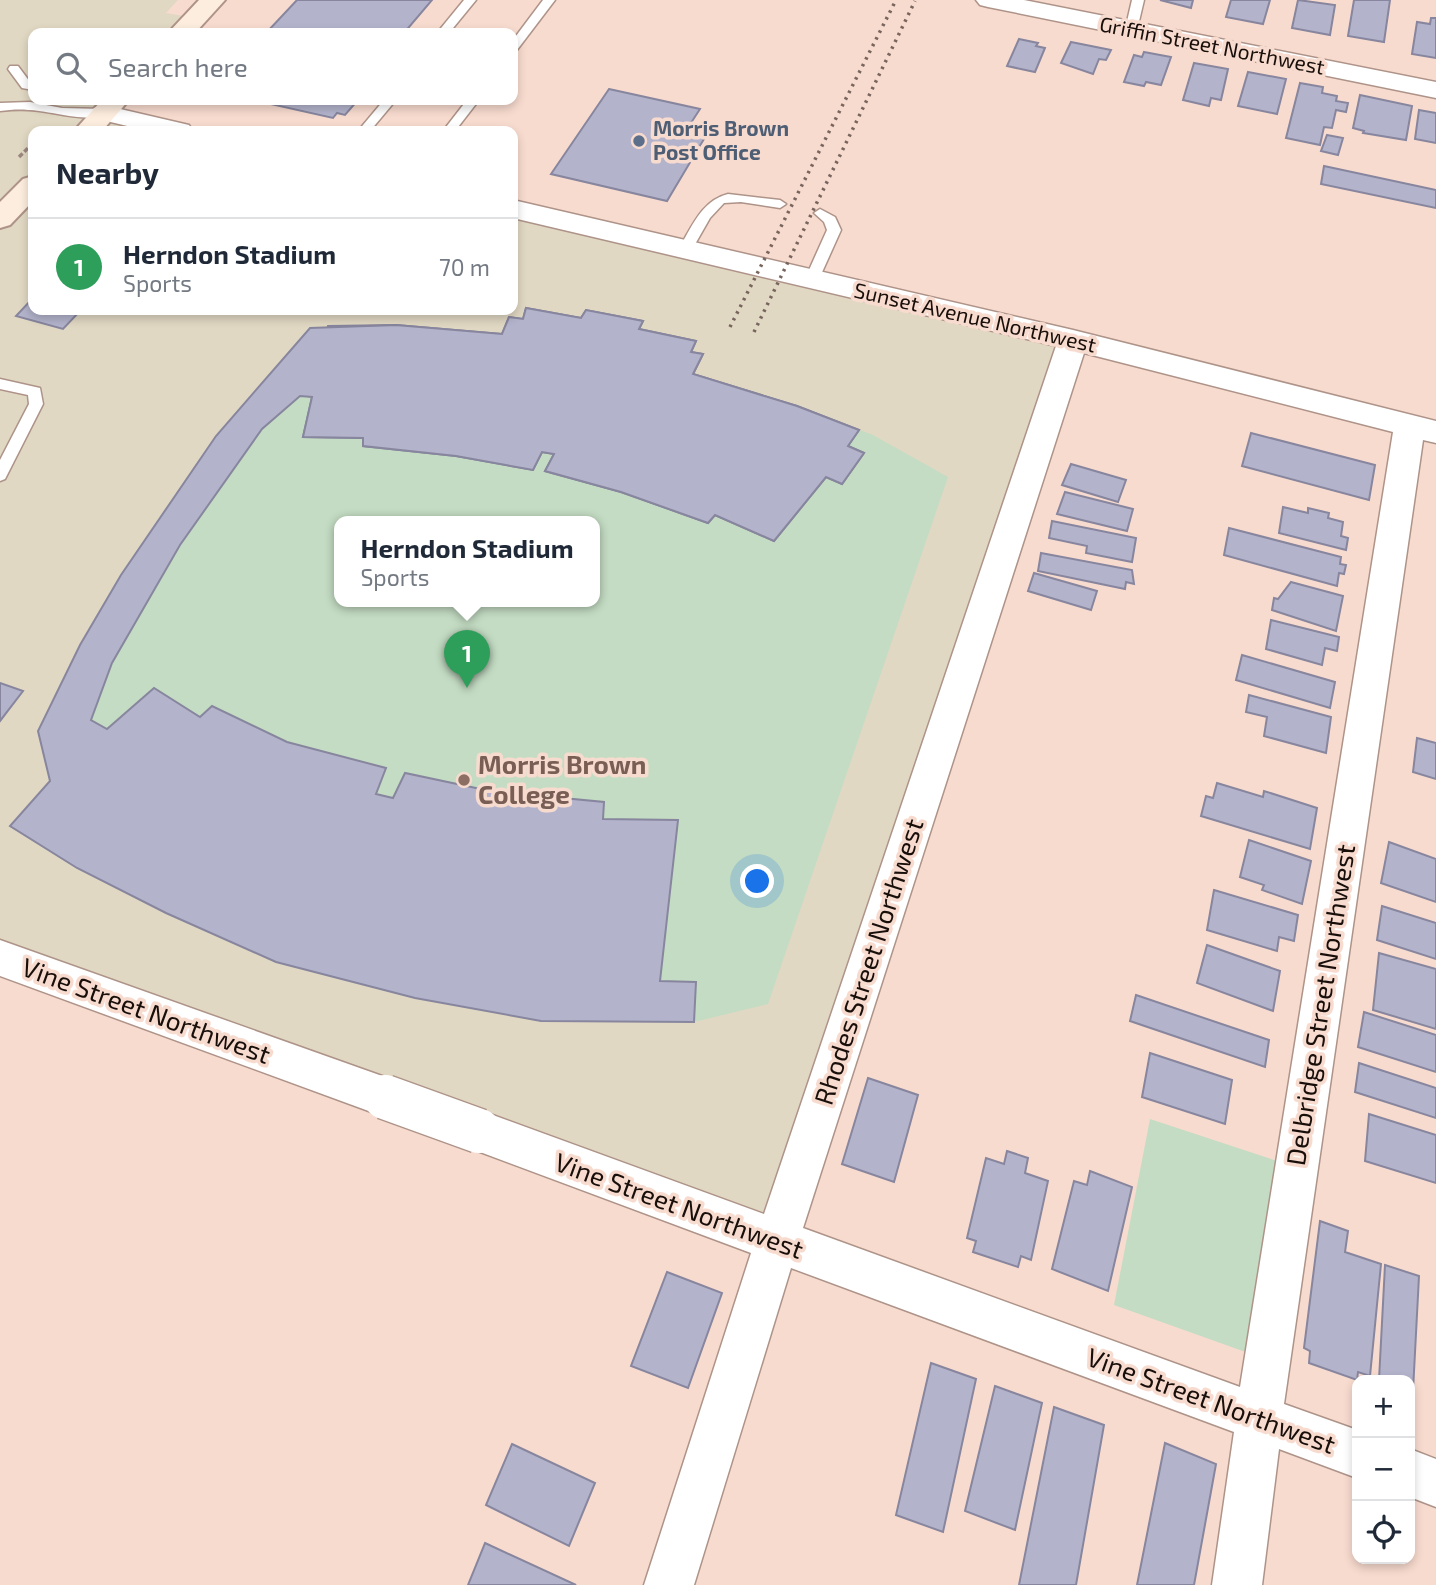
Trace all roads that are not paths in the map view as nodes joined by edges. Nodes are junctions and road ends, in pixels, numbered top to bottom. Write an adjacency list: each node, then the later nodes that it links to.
1 (213, 0): 6 (main road)
2 (470, 0): 7 (lane)
3 (549, 0): 9 (lane)
4 (988, 0): 8 (street, Griffin Street Northwest)
5 (1138, 0): 8 (lane)
6 (186, 28)
7 (447, 28)
8 (1131, 30): 12 (street, Griffin Street Northwest)
9 (518, 41)
10 (14, 69): 11 (lane)
11 (28, 85)
12 (1436, 90)
13 (386, 105): 18 (lane)
14 (469, 105): 19 (lane)
15 (0, 107): 16 (lane)
16 (98, 111): 17 (street)
17 (160, 126)
18 (369, 126)
19 (453, 126)
20 (28, 190): 24 (main road)
21 (780, 204): 25 (lane)
22 (518, 210): 25 (street, Sunset Avenue Northwest)
23 (820, 213): 26 (lane)
24 (0, 219)
25 (685, 250): 26 (street, Sunset Avenue Northwest)
26 (812, 279): 27 (street, Sunset Avenue Northwest)
27 (1073, 340): 29 (street, Sunset Avenue Northwest); 32 (street, Rhodes Street Northwest)
28 (0, 384): 30 (lane)
29 (1423, 429): 33 (street, Delbridge Street Northwest)
30 (0, 475)
31 (0, 958): 32 (street, Vine Street Northwest, bridge)
32 (777, 1242): 33 (street, Vine Street Northwest); 37 (street, Rhodes Street Northwest)
33 (1259, 1419): 34 (street, Vine Street Northwest); 38 (street, Delbridge Street Northwest)
34 (1352, 1452)
35 (1415, 1476): 36 (street)
36 (1436, 1483)
37 (669, 1585)
38 (1237, 1585)

